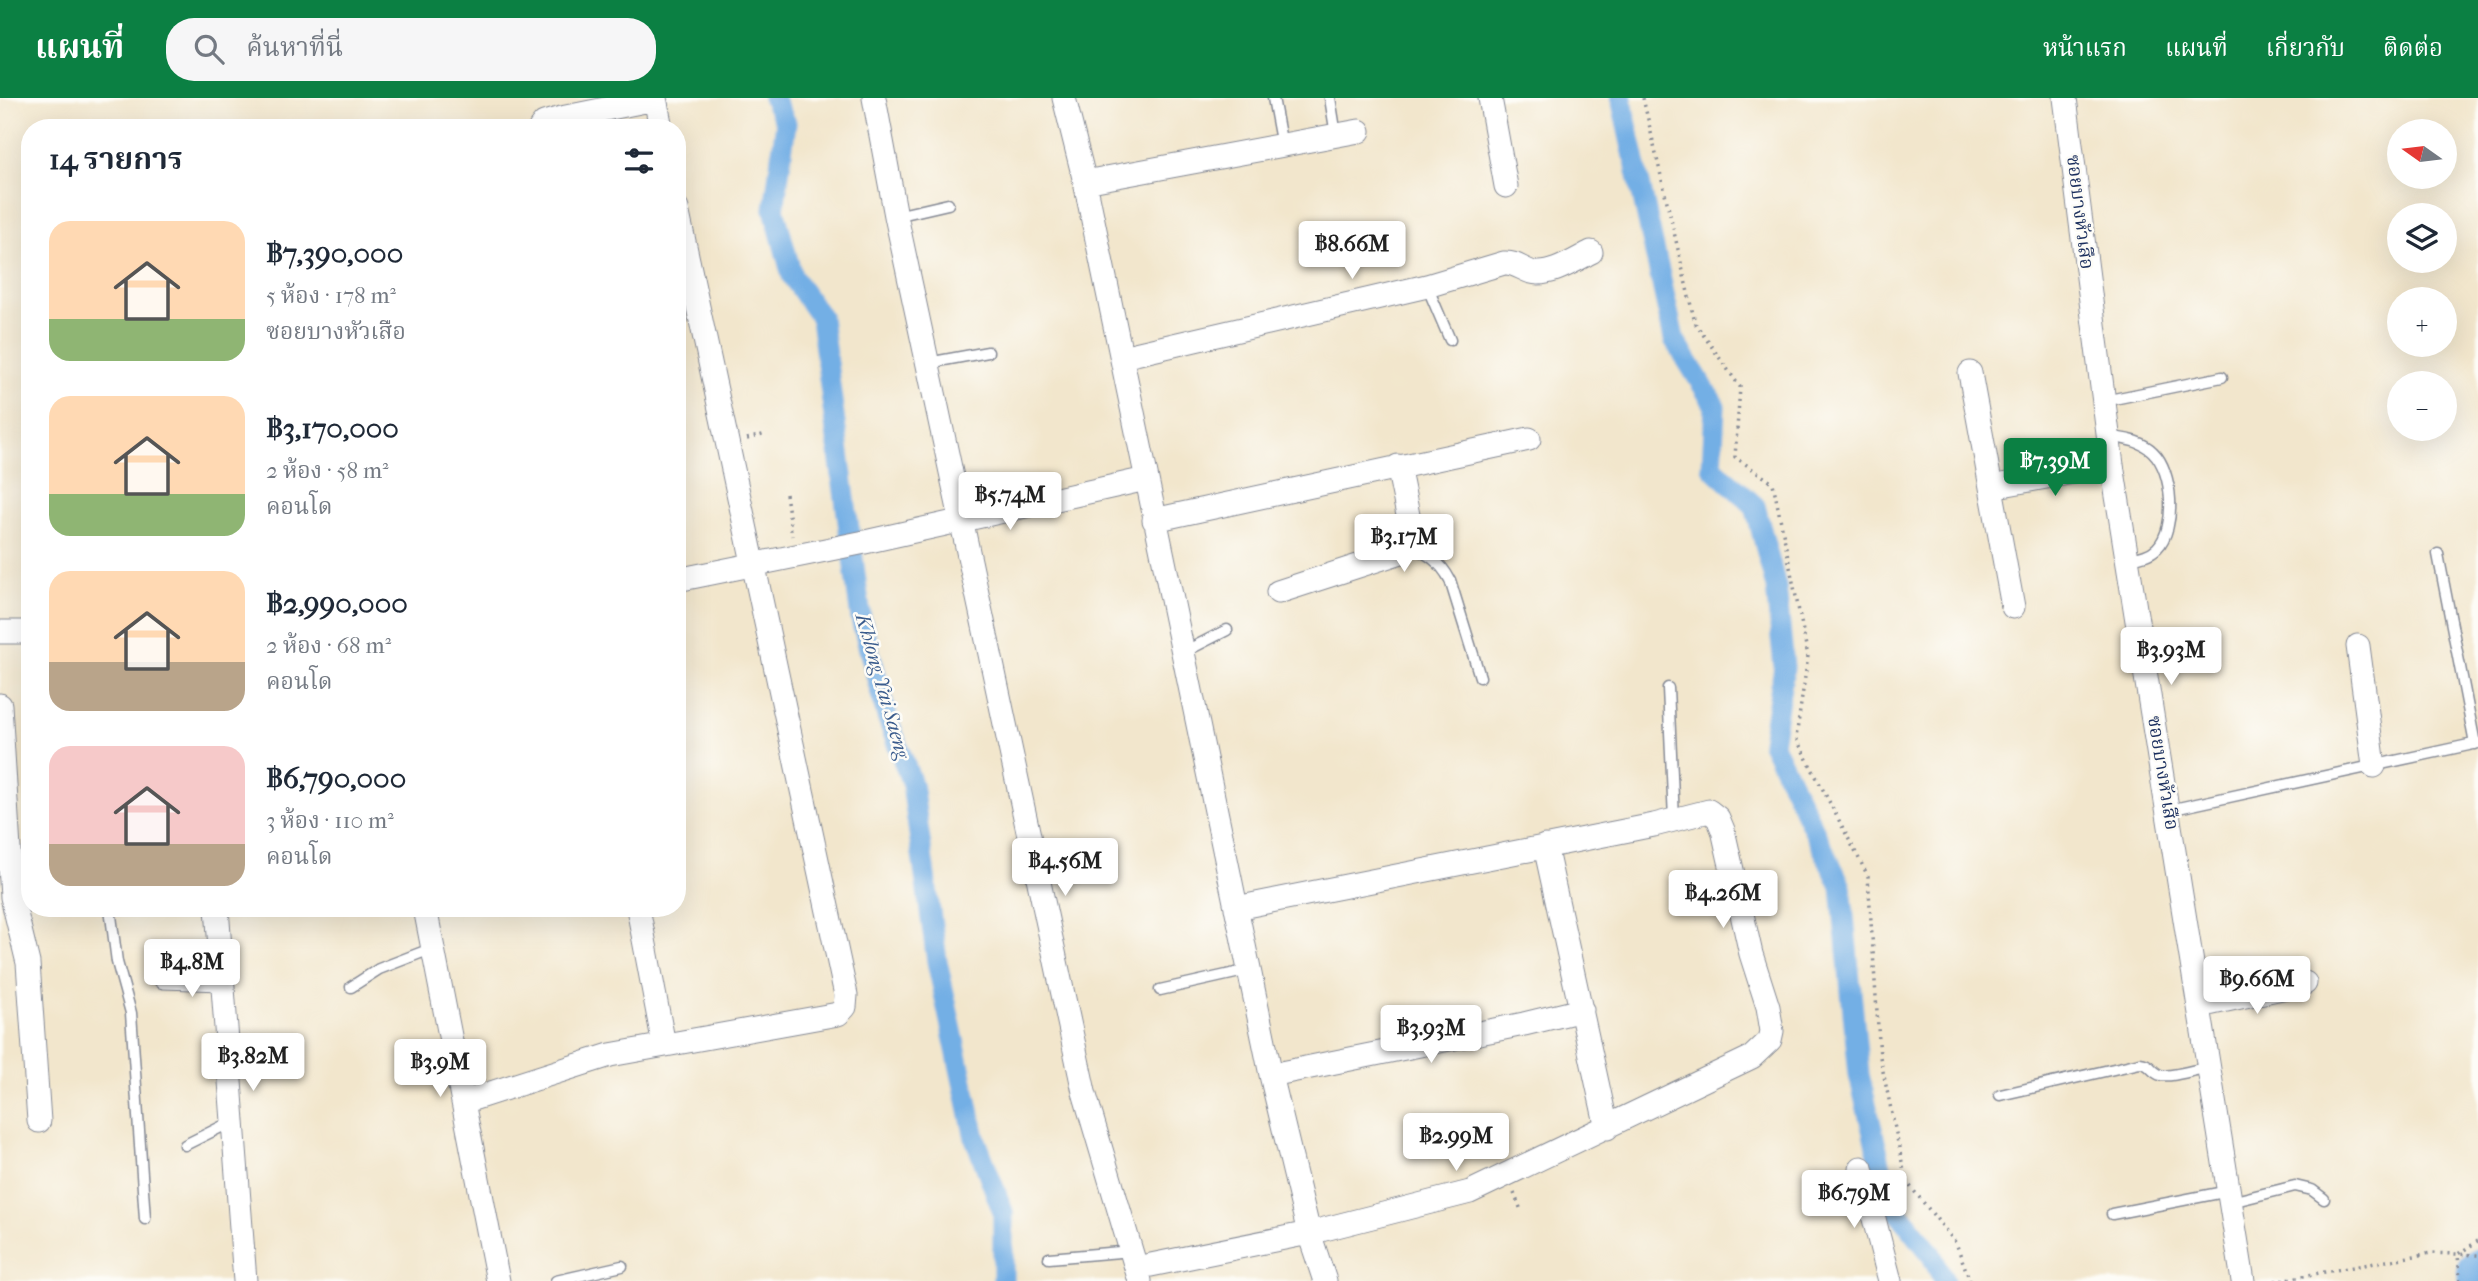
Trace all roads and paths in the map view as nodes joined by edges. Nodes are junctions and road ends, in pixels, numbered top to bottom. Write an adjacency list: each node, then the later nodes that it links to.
1 (874, 98): 17 (street)
2 (1063, 98): 14 (street)
3 (1273, 98): 13 (lane)
4 (1329, 98): 12 (lane)
5 (1490, 98): 15 (street)
6 (1643, 98): 98 (path)
7 (2065, 98): 27 (street, ซอยบางหัวเสือ)
8 (655, 99): 9 (street); 10 (street)
9 (558, 119)
10 (659, 119)
11 (1359, 131): 12 (street)
12 (1336, 135): 13 (street)
13 (1282, 146): 14 (street)
14 (1085, 182): 23 (street)
15 (1506, 186)
16 (948, 204): 17 (lane)
17 (896, 216): 24 (street)
18 (1591, 252): 20 (street)
19 (686, 259): 41 (street)
20 (1427, 286): 21 (lane); 23 (street)
21 (1450, 340)
22 (988, 352): 24 (lane)
23 (1122, 357): 32 (street)
24 (928, 363): 35 (street)
25 (1970, 373): 33 (street)
26 (2222, 377): 27 (lane)
27 (2104, 401): 28 (street, ซอยบางหัวเสือ)
28 (2108, 436): 30 (street, ซอยบางหัวเสือ); 40 (lane)
29 (1529, 439): 31 (street)
30 (2112, 465): 33 (street); 40 (street, ซอยบางหัวเสือ)
31 (1398, 466): 36 (street); 37 (street)
32 (1146, 479): 35 (street); 36 (street)
33 (1991, 487): 44 (street)
34 (786, 494): 39 (path)
35 (962, 520): 39 (street); 92 (street)
36 (1154, 520): 49 (street)
37 (1409, 545): 43 (street); 50 (lane)
38 (2438, 554): 53 (lane)
39 (795, 555): 41 (street)
40 (2127, 559): 55 (street, ซอยบางหัวเสือ)
41 (755, 563): 42 (street); 72 (street)
42 (686, 578)
43 (1278, 592)
44 (2012, 607)
45 (1227, 630): 49 (lane)
46 (0, 632): 47 (street)
47 (21, 632)
48 (2358, 646): 54 (street)
49 (1182, 653): 58 (street)
50 (1480, 677)
51 (1668, 688): 56 (lane)
52 (0, 705): 77 (street)
53 (2476, 743): 54 (lane)
54 (2374, 766): 55 (lane)
55 (2169, 810): 70 (street, ซอยบางหัวเสือ)
56 (1674, 819): 57 (street); 79 (street)
57 (1545, 846): 58 (street); 71 (street)
58 (1236, 908): 64 (street)
59 (111, 917): 85 (lane)
60 (218, 917): 66 (street)
61 (427, 917): 63 (street)
62 (640, 917): 72 (street)
63 (433, 948): 68 (lane); 76 (street)
64 (1249, 970): 69 (lane); 74 (street)
65 (164, 977): 66 (street)
66 (222, 979): 78 (street)
67 (2305, 982): 70 (street)
68 (351, 987)
69 (1160, 990)
70 (2199, 1006): 73 (street, ซอยบางหัวเสือ)
71 (1582, 1010): 74 (street); 79 (street)
72 (664, 1045): 76 (street)
73 (2209, 1067): 75 (lane); 82 (street, ซอยบางหัวเสือ)
74 (1271, 1075): 86 (street)
75 (2000, 1095)
76 (463, 1102): 94 (street)
77 (39, 1121)
78 (233, 1121): 80 (lane); 93 (street)
79 (1607, 1128): 86 (street)
80 (185, 1145)
81 (1861, 1168): 97 (street)
82 (2231, 1196): 83 (lane); 84 (lane); 99 (street, ซอยบางหัวเสือ)
83 (2324, 1199)
84 (2112, 1214)
85 (145, 1219)
86 (1309, 1233): 92 (street); 96 (street)
87 (2478, 1241): 88 (path)
88 (2460, 1254): 89 (path); 100 (path); 101 (path)
89 (2478, 1255)
90 (1049, 1258): 92 (lane)
91 (622, 1266): 95 (lane)
92 (1136, 1267)
93 (245, 1281)
94 (498, 1281)
95 (556, 1281)
96 (1325, 1281)
97 (1890, 1281)
98 (1970, 1281)
99 (2243, 1281)
100 (2275, 1281)
101 (2459, 1281)

